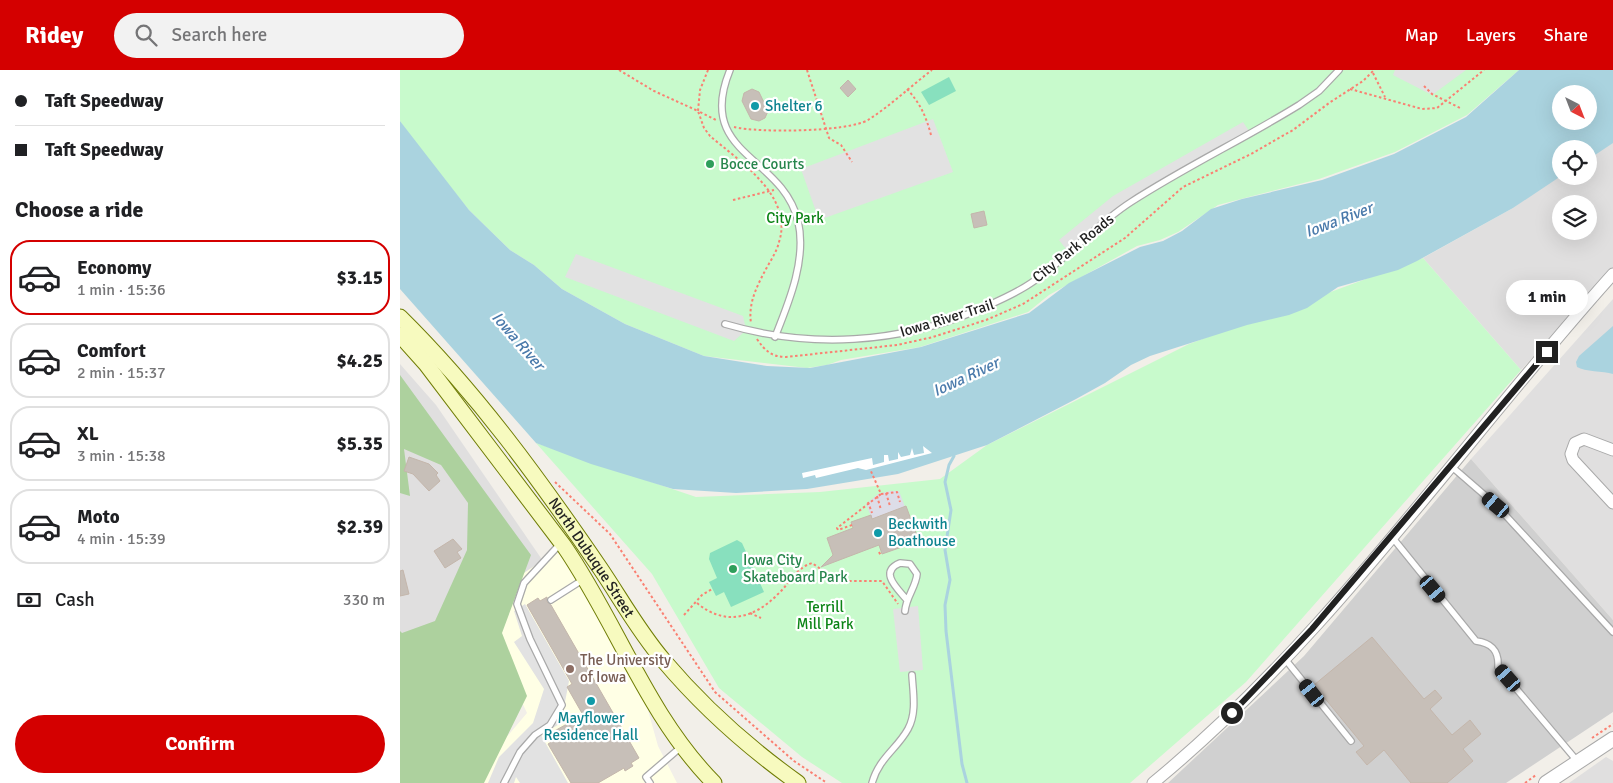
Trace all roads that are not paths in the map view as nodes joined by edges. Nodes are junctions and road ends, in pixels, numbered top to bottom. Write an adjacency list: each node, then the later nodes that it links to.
1 (730, 70): 7 (lane)
2 (1339, 70): 7 (lane, City Park Roads)
3 (1613, 274): 9 (street)
4 (400, 317): 27 (main road, North Dubuque Street)
5 (725, 324): 7 (lane, City Park Roads)
6 (400, 335): 12 (main road, North Dubuque Street)
7 (775, 336)
8 (1613, 450): 10 (street)
9 (1450, 466): 11 (street); 17 (lane)
10 (1613, 503)
11 (1392, 536): 18 (street); 23 (lane)
12 (561, 542): 13 (main road, North Dubuque Street); 24 (lane)
13 (585, 578): 14 (lane); 22 (main road, North Dubuque Street)
14 (551, 600)
15 (907, 600): 15 (lane); 16 (lane)
16 (905, 610)
17 (1613, 632)
18 (1284, 659): 20 (lane); 29 (street)
19 (912, 675): 28 (lane)
20 (1351, 741)
21 (1610, 745): 23 (street)
22 (681, 747): 25 (lane); 26 (main road, North Dubuque Street)
23 (1578, 762): 30 (street)
24 (504, 783)
25 (650, 783)
26 (714, 783)
27 (798, 783)
28 (872, 783)
29 (1153, 783)
30 (1546, 783)

